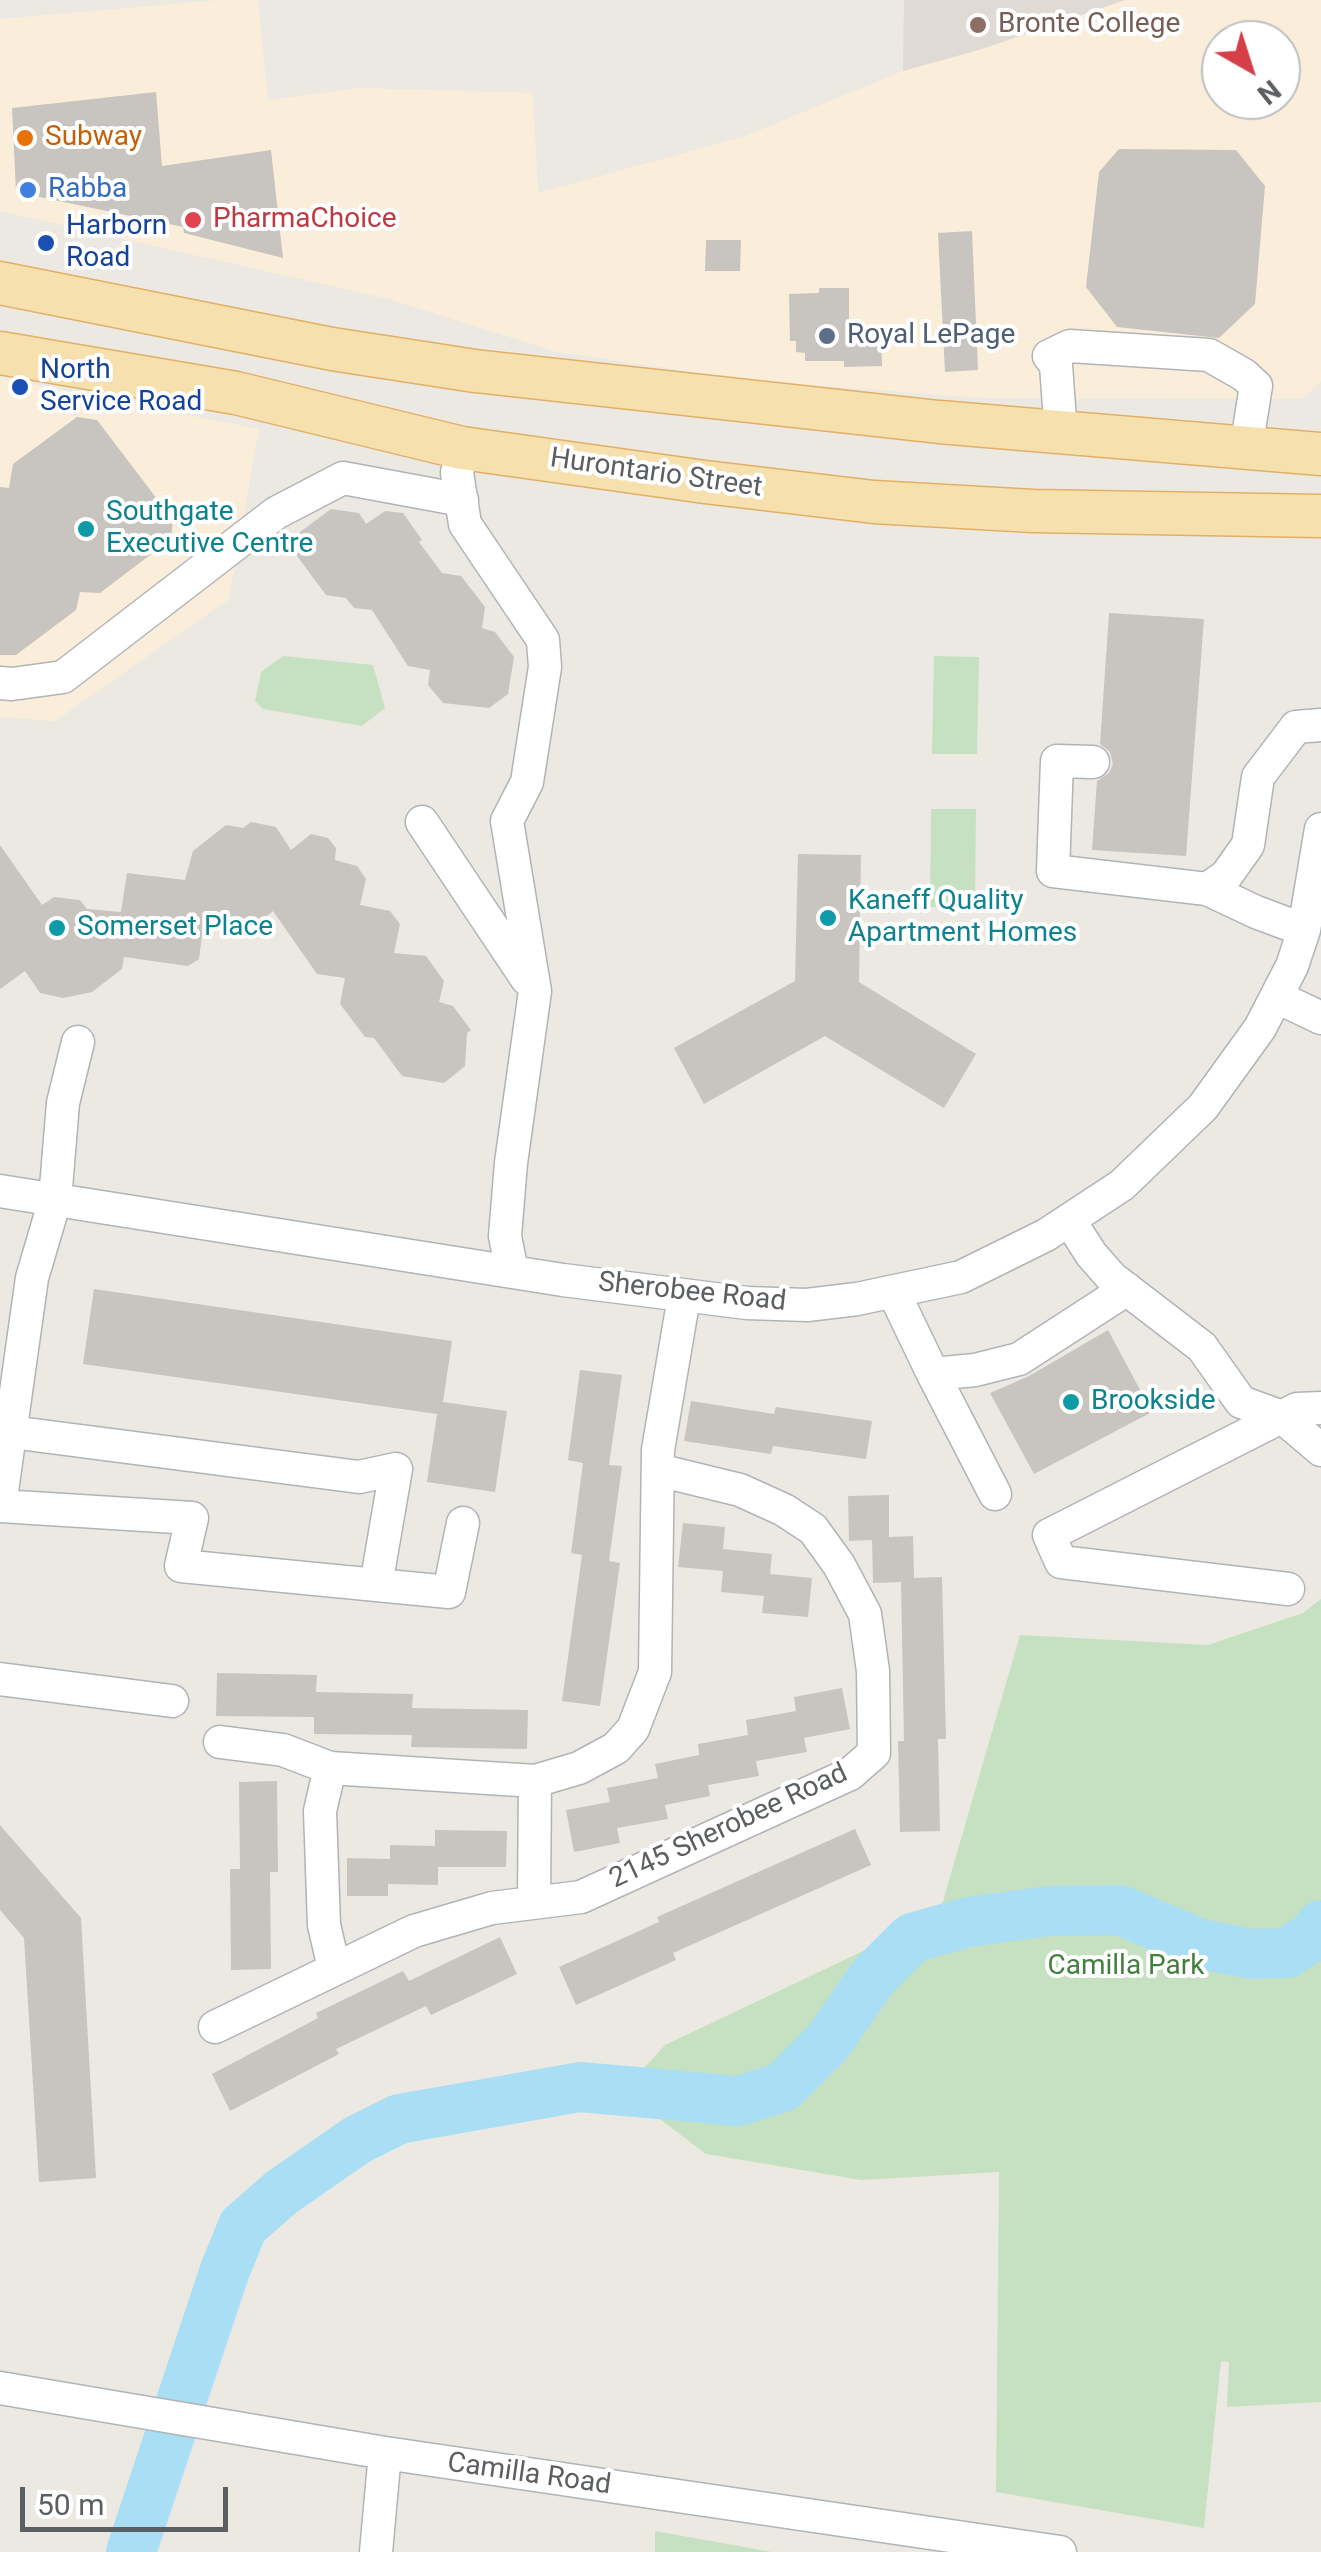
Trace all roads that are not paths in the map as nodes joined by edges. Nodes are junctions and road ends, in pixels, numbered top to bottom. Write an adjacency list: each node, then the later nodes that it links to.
1 (0, 283): 3 (main road)
2 (0, 352): 4 (main road, Hurontario Street)
3 (1061, 434): 5 (main road); 5 (street)
4 (462, 448): 7 (street); 8 (main road, Hurontario Street)
5 (1246, 448): 6 (main road)
6 (1321, 454)
7 (462, 500): 9 (street); 16 (street)
8 (1321, 516)
9 (0, 682)
10 (1321, 725): 14 (street)
11 (1093, 762): 14 (street)
12 (422, 822): 16 (street)
13 (1321, 829): 15 (street, Sherobee Road)
14 (1207, 888): 15 (street)
15 (1304, 930): 17 (street, Sherobee Road)
16 (535, 991): 23 (street)
17 (1277, 997): 18 (street); 22 (street, Sherobee Road)
18 (1321, 1018)
19 (78, 1042): 21 (street)
20 (0, 1192): 21 (street, Sherobee Road)
21 (55, 1200): 23 (street, Sherobee Road); 30 (street)
22 (1070, 1221): 24 (street); 25 (street, Sherobee Road)
23 (512, 1272): 26 (street, Sherobee Road)
24 (1127, 1289): 27 (street); 29 (street)
25 (894, 1293): 26 (street, Sherobee Road); 27 (street)
26 (684, 1296): 32 (street)
27 (934, 1374): 33 (street)
28 (1321, 1408): 29 (street)
29 (1282, 1417): 31 (street); 37 (street)
30 (10, 1432): 34 (street); 36 (street)
31 (1321, 1450)
32 (658, 1470): 42 (street); 43 (street, 2145 Sherobee Road)
33 (995, 1494)
34 (0, 1506): 36 (street)
35 (463, 1523): 36 (street)
36 (376, 1585)
37 (1288, 1589)
38 (0, 1679): 39 (street)
39 (172, 1702)
40 (220, 1742): 41 (street)
41 (330, 1768): 42 (street); 44 (street)
42 (535, 1782): 43 (street)
43 (534, 1902): 44 (street, 2145 Sherobee Road)
44 (334, 1968): 45 (street, 2145 Sherobee Road)
45 (215, 2028)
46 (0, 2388): 47 (street, Camilla Road)
47 (385, 2453): 48 (street); 49 (street, Camilla Road)
48 (376, 2552)
49 (1060, 2552)

